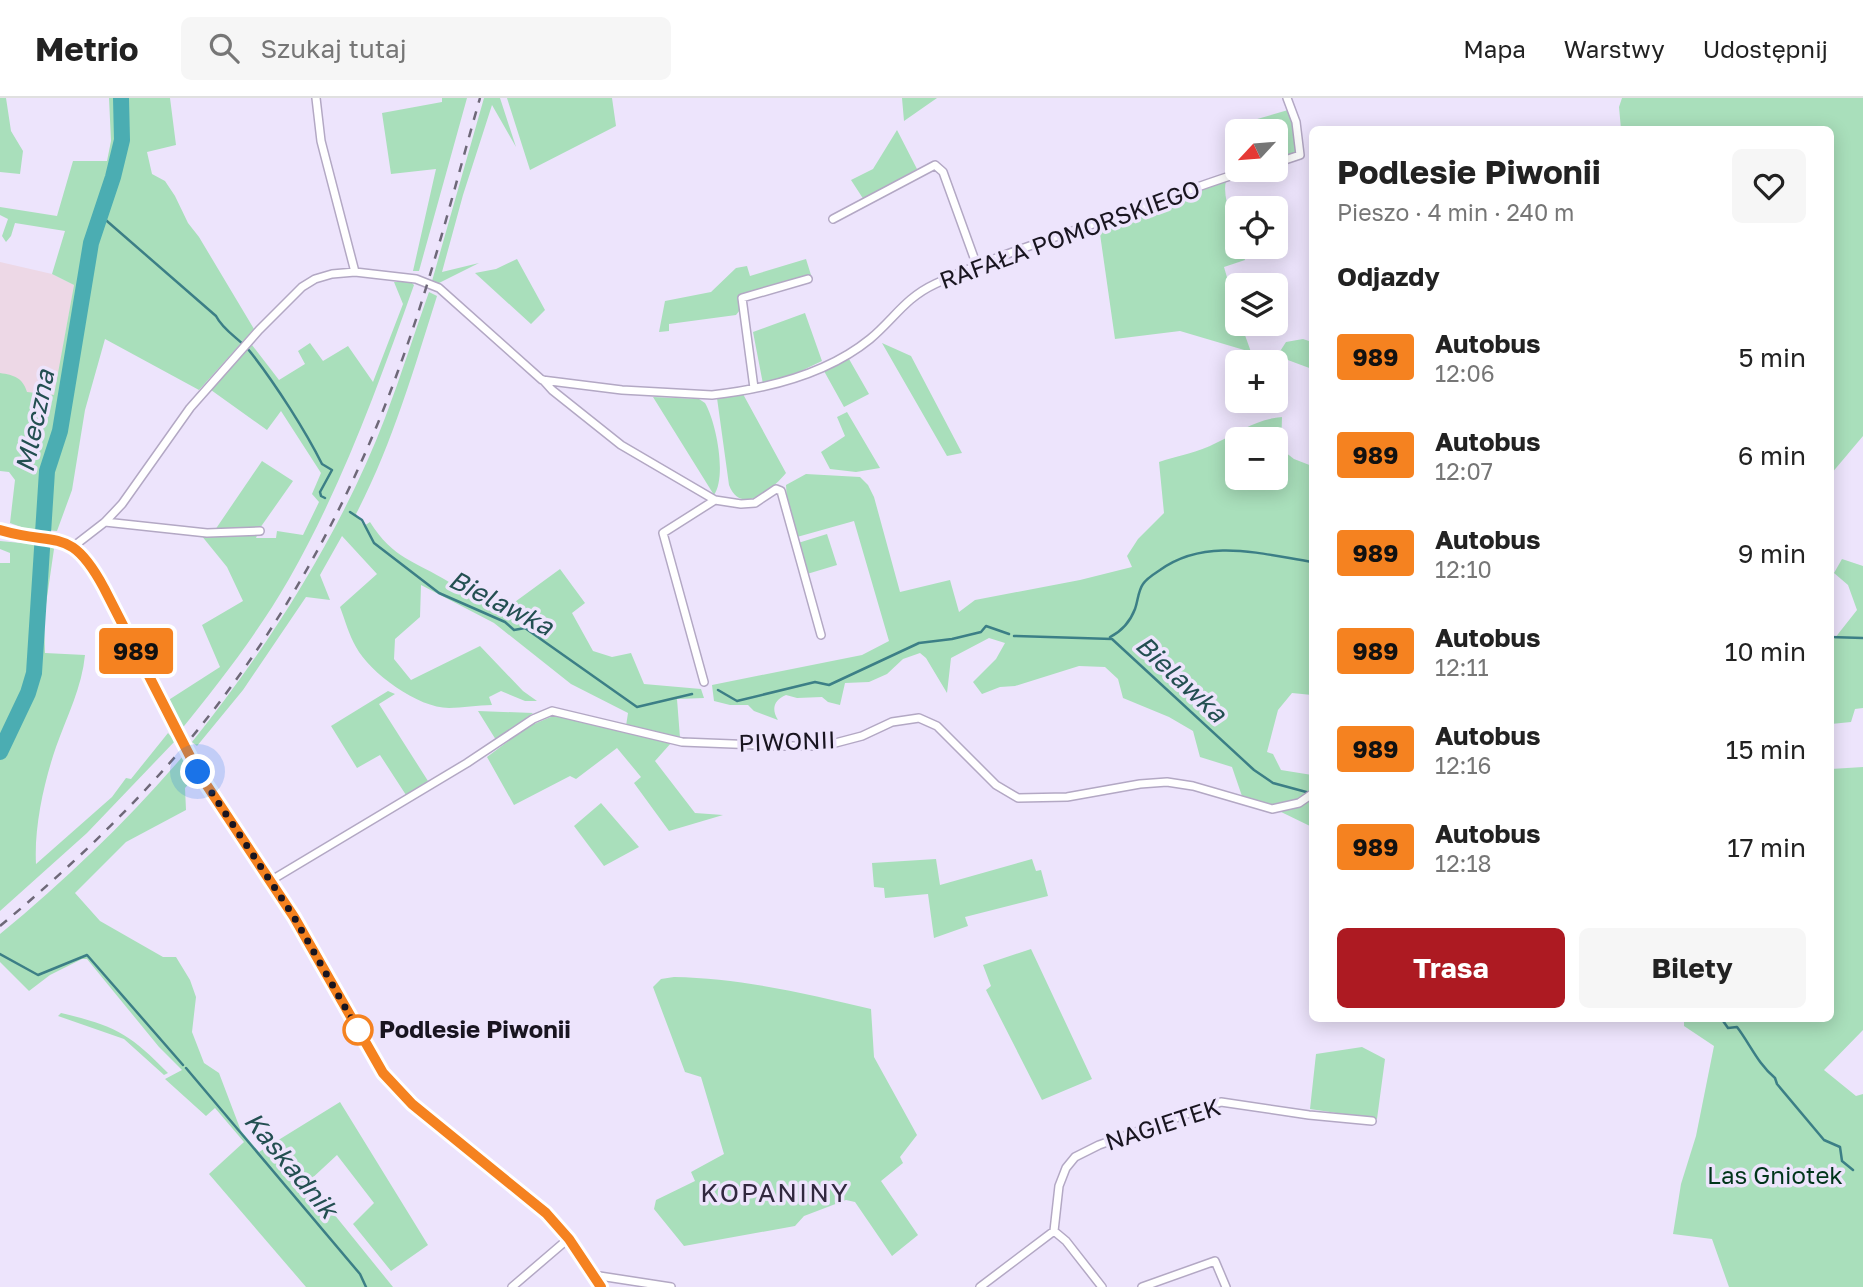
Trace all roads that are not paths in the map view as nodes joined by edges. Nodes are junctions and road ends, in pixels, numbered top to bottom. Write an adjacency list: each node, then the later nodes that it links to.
1 (316, 98): 7 (street)
2 (1287, 98): 3 (street)
3 (1288, 159)
4 (1225, 179): 6 (street, RAFAŁA POMORSKIEGO)
5 (833, 219): 6 (street)
6 (978, 266): 10 (street, RAFAŁA POMORSKIEGO)
7 (355, 272): 9 (street); 12 (street)
8 (808, 279): 10 (street)
9 (542, 380): 10 (street, RAFAŁA POMORSKIEGO); 11 (street)
10 (754, 388)
11 (715, 500): 16 (street); 17 (street)
12 (105, 522): 14 (street); 15 (street)
13 (0, 530): 15 (street)
14 (260, 531)
15 (74, 547): 19 (street)
16 (821, 635)
17 (704, 682)
18 (1309, 796): 19 (street, PIWONII)
19 (270, 881): 22 (street)
20 (1372, 1121): 21 (street, NAGIETEK)
21 (1054, 1231): 27 (street); 28 (street)
22 (569, 1239): 23 (street); 24 (street)
23 (593, 1275): 25 (street); 26 (street)
24 (512, 1287)
25 (601, 1287)
26 (671, 1287)
27 (980, 1287)
28 (1102, 1287)
29 (1142, 1287): 30 (street)
30 (1226, 1287)

